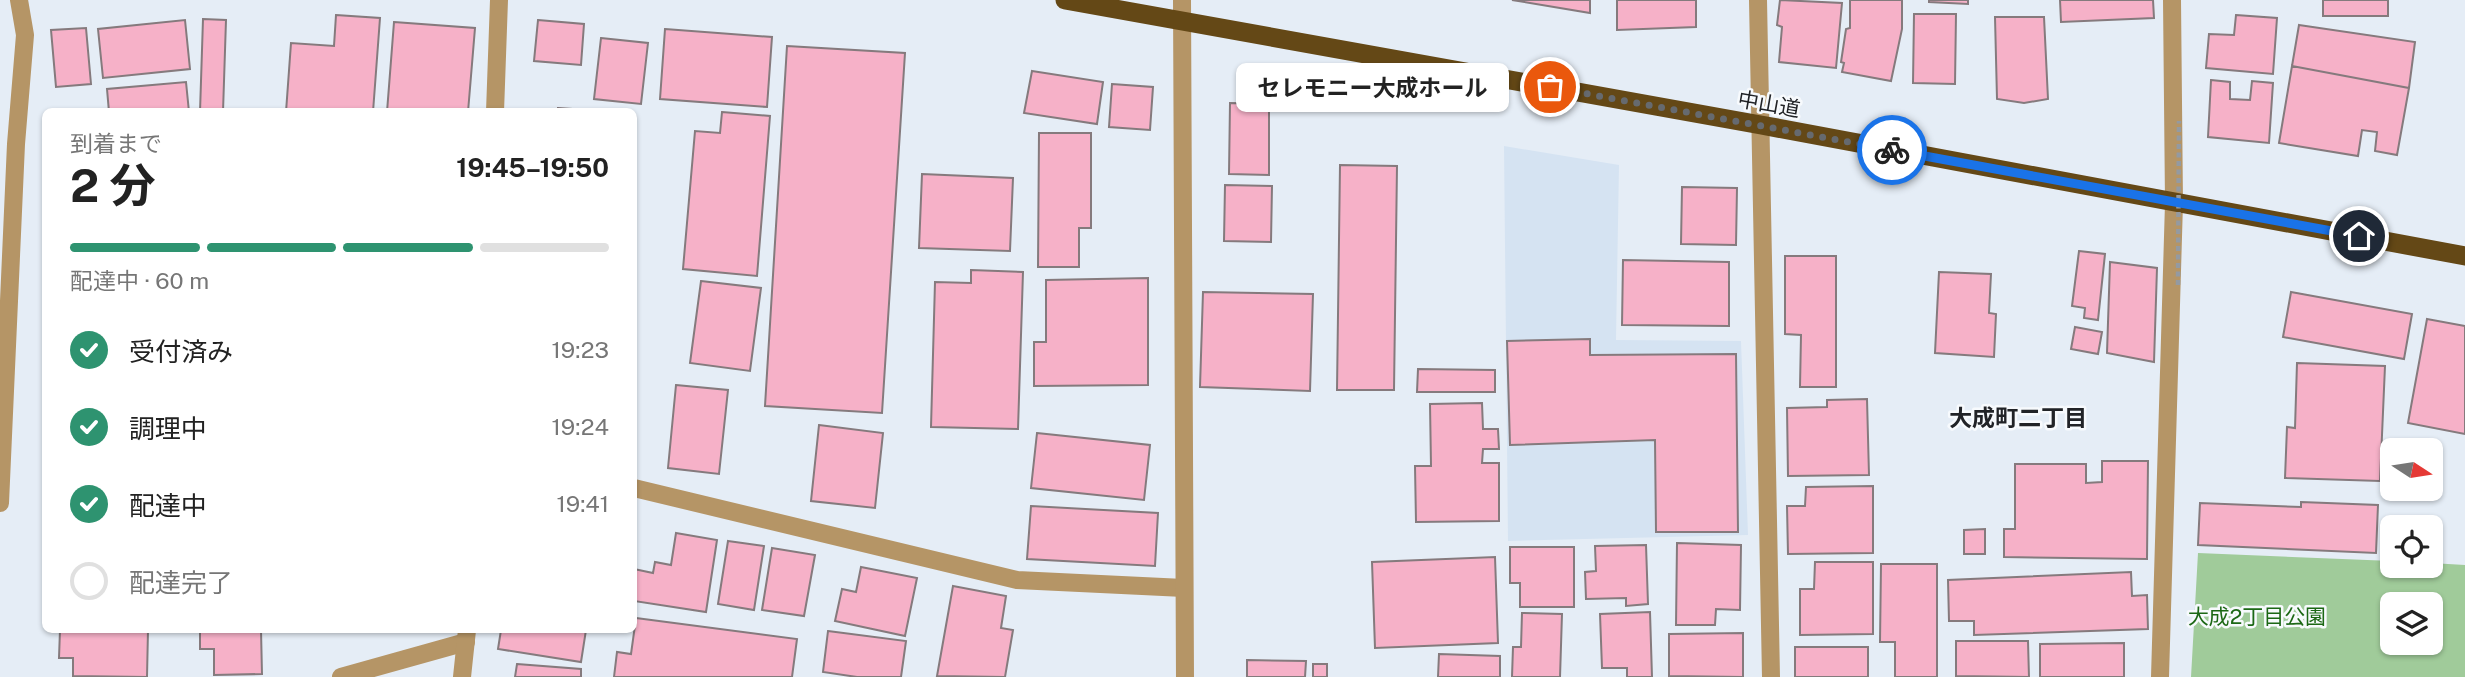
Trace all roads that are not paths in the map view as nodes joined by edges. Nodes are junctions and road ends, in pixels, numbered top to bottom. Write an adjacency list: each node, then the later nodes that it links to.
1 (19, 0): 12 (street)
2 (499, 0): 7 (street)
3 (1065, 0): 6 (highway, 中山道)
4 (1758, 0): 8 (street)
5 (2172, 0): 9 (street)
6 (1182, 10): 8 (highway, 中山道); 13 (street)
7 (495, 108)
8 (1761, 125): 9 (highway, 中山道); 18 (street)
9 (2174, 203): 10 (highway, 中山道); 19 (street)
10 (2465, 256)
11 (637, 489): 13 (street)
12 (0, 503)
13 (1184, 588): 17 (street)
14 (467, 636): 15 (street); 16 (street)
15 (341, 677)
16 (462, 677)
17 (1185, 677)
18 (1771, 677)
19 (2160, 677)

